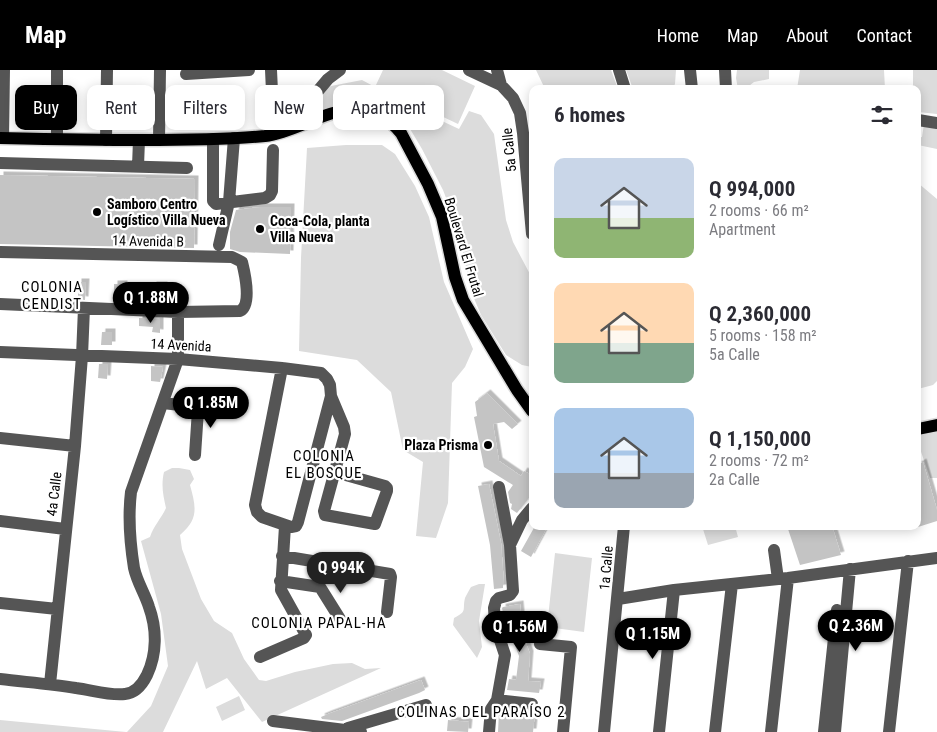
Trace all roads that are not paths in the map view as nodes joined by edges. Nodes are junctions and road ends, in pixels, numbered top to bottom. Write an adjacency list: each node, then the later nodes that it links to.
1 (4, 70): 22 (street)
2 (57, 70): 24 (street)
3 (108, 70): 26 (street)
4 (160, 70): 28 (street)
5 (249, 70): 13 (street)
6 (271, 70): 21 (street)
7 (340, 70): 14 (street)
8 (469, 70): 15 (street)
9 (497, 70): 15 (street, 5a Calle)
10 (618, 70): 16 (street)
11 (690, 70): 17 (street)
12 (725, 70): 18 (street)
13 (186, 74)
14 (327, 75): 21 (street)
15 (501, 84): 31 (street, 5a Calle)
16 (624, 85)
17 (692, 85)
18 (726, 85)
19 (921, 120): 20 (street)
20 (937, 123)
21 (279, 133): 23 (main road, Boulevard El Frutal); 46 (main road, Boulevard El Frutal)
22 (1, 138): 24 (main road, Boulevard El Frutal)
23 (234, 138): 25 (main road, Boulevard El Frutal); 34 (street)
24 (57, 139): 26 (main road, Boulevard El Frutal)
25 (213, 139): 28 (main road, Boulevard El Frutal); 34 (street)
26 (106, 140): 27 (main road, Boulevard El Frutal)
27 (139, 140): 28 (main road, Boulevard El Frutal); 32 (street)
28 (159, 140)
29 (273, 150): 34 (street)
30 (0, 163): 32 (street)
31 (529, 163)
32 (138, 166): 33 (street)
33 (186, 168)
34 (229, 202): 35 (street)
35 (219, 245)
36 (0, 252): 39 (street, 14 Avenida B)
37 (0, 304): 38 (street)
38 (84, 308): 39 (street); 41 (street, 4a Calle)
39 (178, 312): 42 (street)
40 (0, 352): 41 (street, 14 Avenida)
41 (82, 356): 42 (street, 14 Avenida); 50 (street, 4a Calle)
42 (178, 359): 43 (street, 14 Avenida); 45 (street)
43 (282, 368): 44 (street, 14 Avenida); 57 (street)
44 (331, 396): 52 (street); 57 (street)
45 (163, 403): 51 (street); 78 (street)
46 (529, 407)
47 (937, 425): 48 (main road)
48 (921, 428)
49 (0, 438): 50 (street)
50 (75, 446): 58 (street, 4a Calle)
51 (195, 455)
52 (336, 472): 52 (street)
53 (499, 487): 54 (street)
54 (504, 510): 55 (street); 60 (street)
55 (528, 515): 60 (street)
56 (0, 521): 58 (street)
57 (285, 526): 62 (street)
58 (65, 529): 72 (street, 4a Calle)
59 (624, 530): 70 (street, 1a Calle)
60 (510, 545): 79 (street)
61 (774, 550): 66 (street)
62 (282, 556): 67 (street); 73 (street)
63 (937, 558): 64 (street)
64 (908, 561): 65 (street); 93 (street)
65 (846, 570): 66 (street); 91 (street); 92 (street)
66 (783, 578): 68 (street); 90 (street)
67 (280, 581): 74 (street); 76 (street)
68 (732, 584): 69 (street); 89 (street)
69 (674, 590): 70 (street); 88 (street)
70 (618, 599): 87 (street, 1a Calle)
71 (0, 603): 72 (street)
72 (57, 610): 78 (street, 4a Calle)
73 (387, 612)
74 (340, 618)
75 (540, 644): 86 (street)
76 (260, 656)
77 (0, 679): 78 (street)
78 (50, 684)
79 (497, 700): 80 (street); 85 (street)
80 (532, 704)
81 (426, 705): 83 (street)
82 (273, 720): 83 (street)
83 (344, 730): 84 (street)
84 (361, 732)
85 (489, 732)
86 (563, 732)
87 (604, 732)
88 (659, 732)
89 (715, 732)
90 (771, 732)
91 (824, 732)
92 (835, 732)
93 (889, 732)

